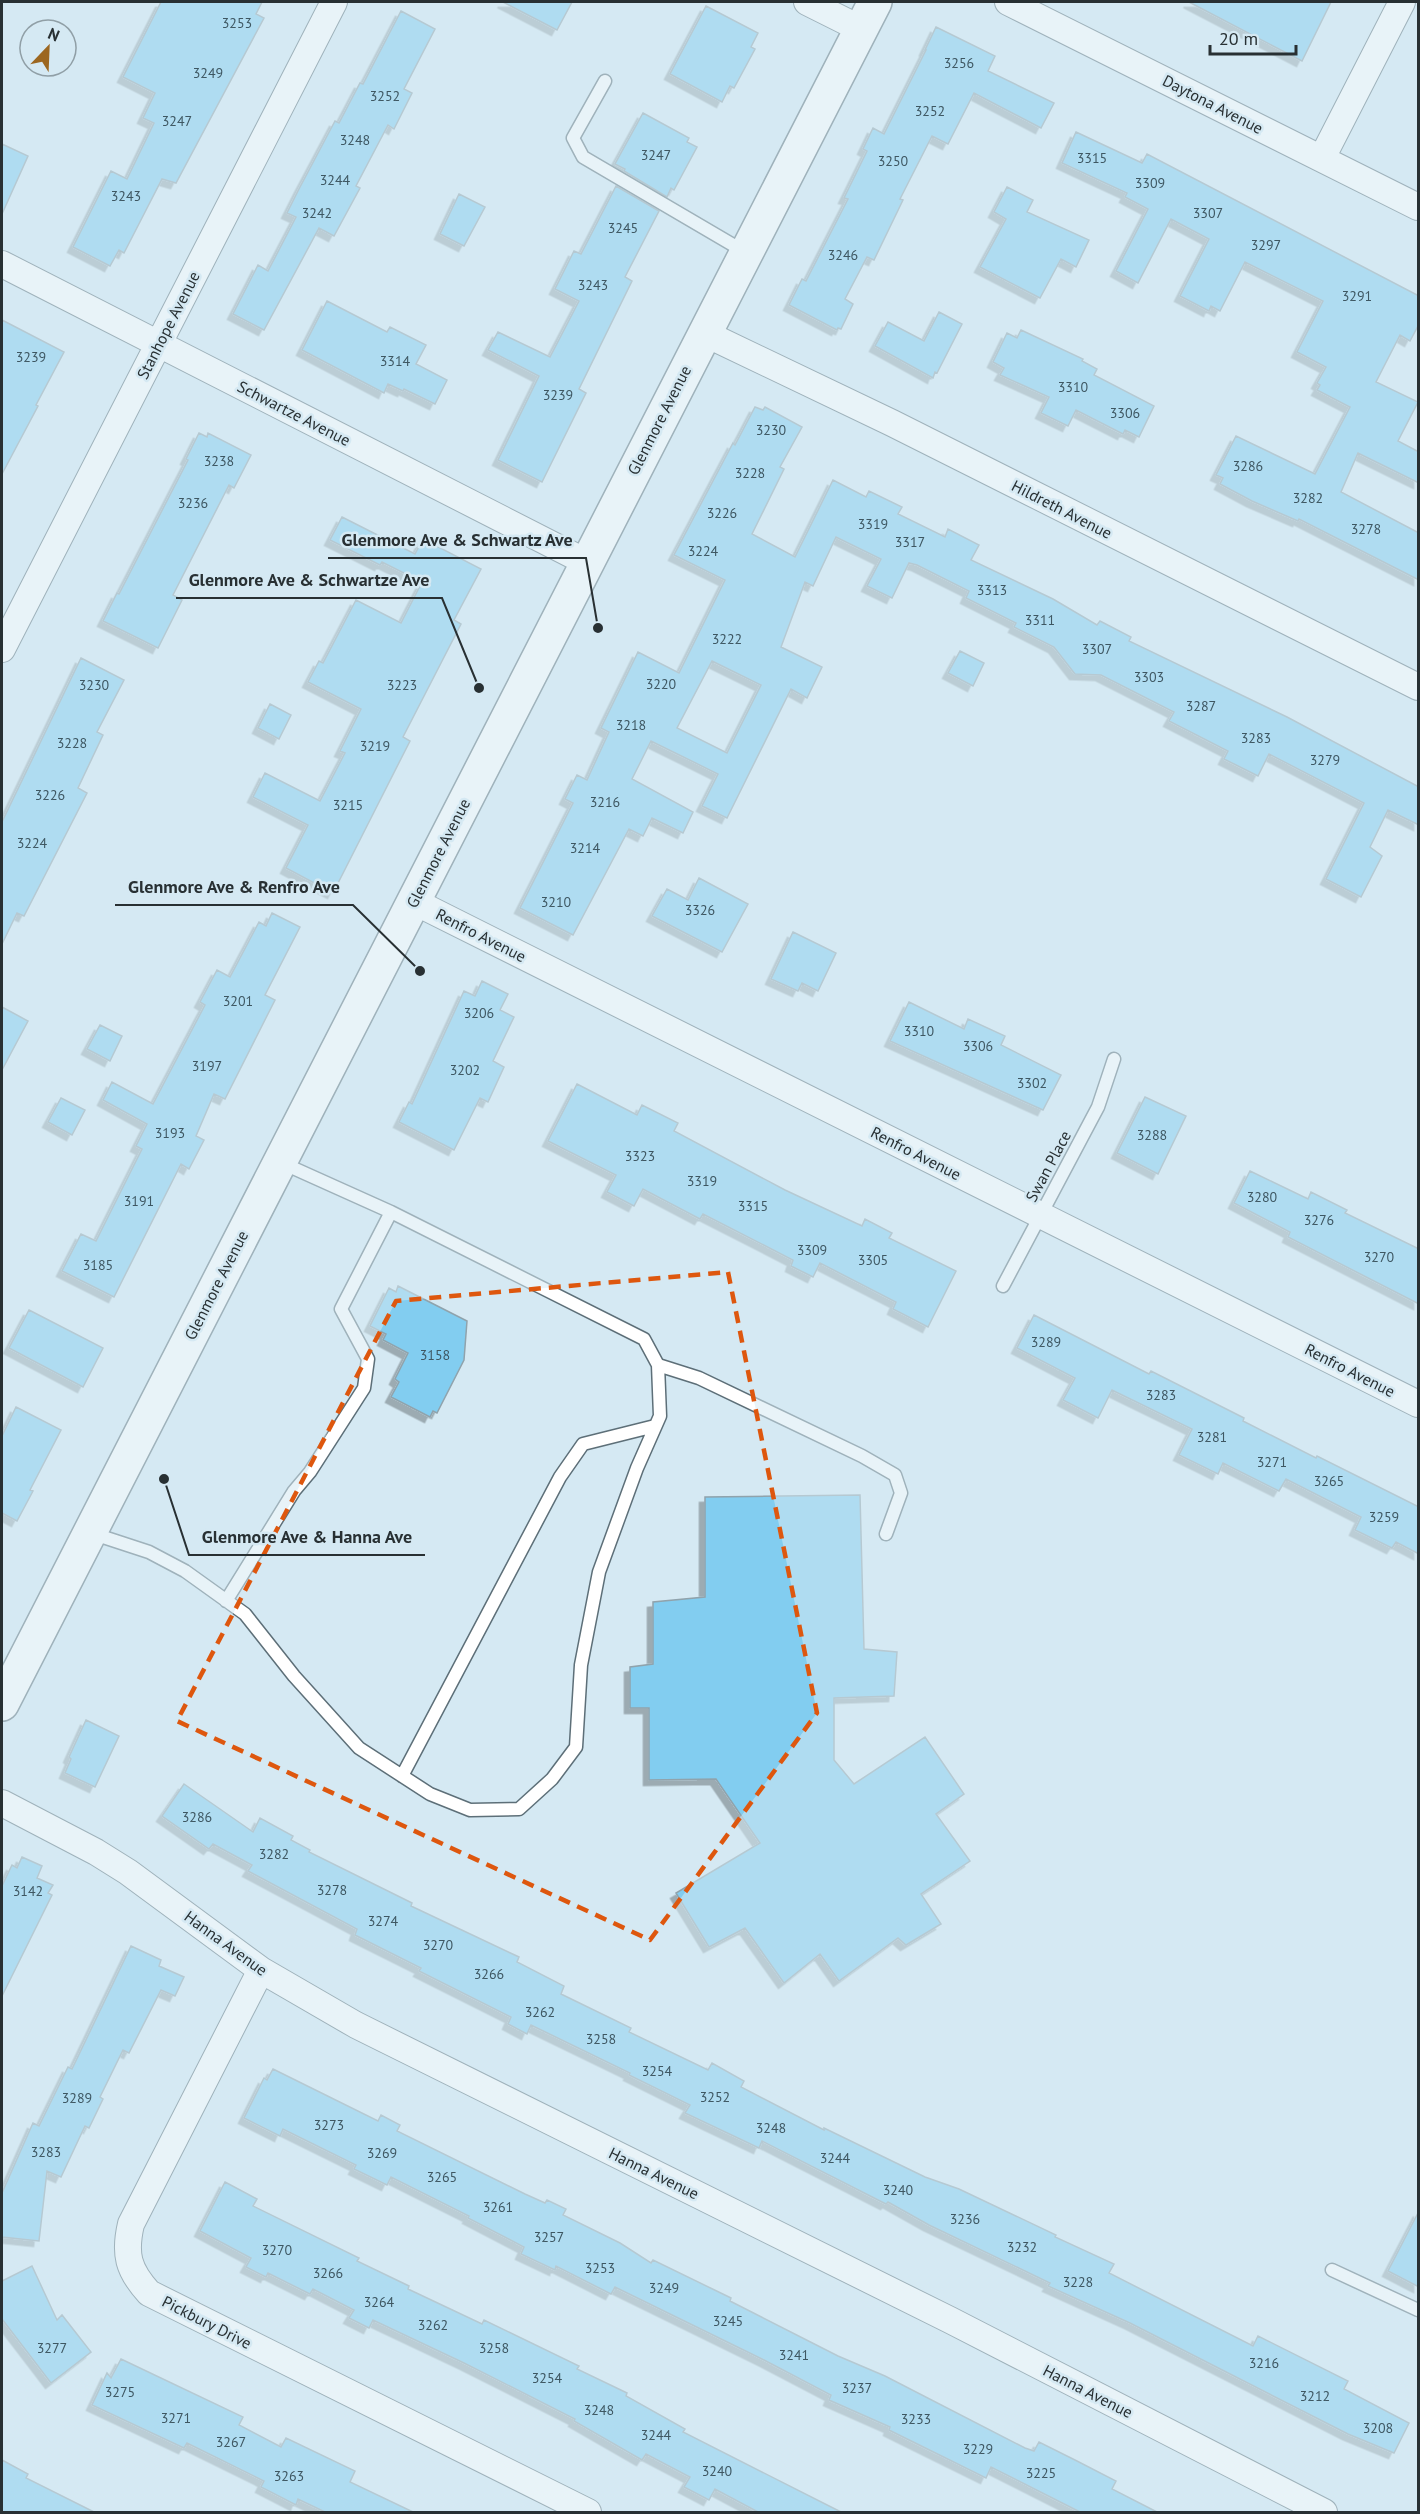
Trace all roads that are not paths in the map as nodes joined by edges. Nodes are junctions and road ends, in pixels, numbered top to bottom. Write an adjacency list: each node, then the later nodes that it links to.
1 (334, 2): 12 (street, Stanhope Avenue)
2 (807, 2): 5 (street)
3 (1008, 2): 7 (street, Daytona Avenue)
4 (1402, 2): 7 (street)
5 (868, 15): 9 (street, Glenmore Avenue)
6 (605, 81): 9 (lane)
7 (1322, 159): 8 (street, Daytona Avenue)
8 (1419, 207)
9 (746, 252): 11 (street, Glenmore Avenue)
10 (2, 264): 12 (street, Schwartze Avenue)
11 (704, 333): 13 (street, Glenmore Avenue); 15 (street, Hildreth Avenue)
12 (158, 344): 13 (street, Schwartze Avenue); 14 (street, Stanhope Avenue)
13 (586, 562): 16 (street, Glenmore Avenue)
14 (2, 649)
15 (1419, 687)
16 (413, 901): 18 (street, Glenmore Avenue); 20 (street, Renfro Avenue)
17 (1114, 1059): 20 (lane, Swan Place)
18 (280, 1162): 19 (lane); 25 (street, Glenmore Avenue)
19 (391, 1212): 22 (lane); 27 (lane)
20 (1040, 1215): 21 (lane, Swan Place); 23 (street, Renfro Avenue)
21 (1003, 1286)
22 (658, 1365): 24 (lane); 26 (lane)
23 (1419, 1404)
24 (655, 1426): 29 (lane); 29 (lane)
25 (90, 1533): 27 (lane); 28 (street, Glenmore Avenue)
26 (886, 1534)
27 (226, 1601): 29 (lane)
28 (2, 1704)
29 (402, 1776)
30 (2, 1803): 31 (street, Hanna Avenue)
31 (261, 1970): 34 (street, Pickbury Drive); 35 (street, Hanna Avenue)
32 (1332, 2270): 33 (lane)
33 (1419, 2310)
34 (588, 2512)
35 (1324, 2512)

